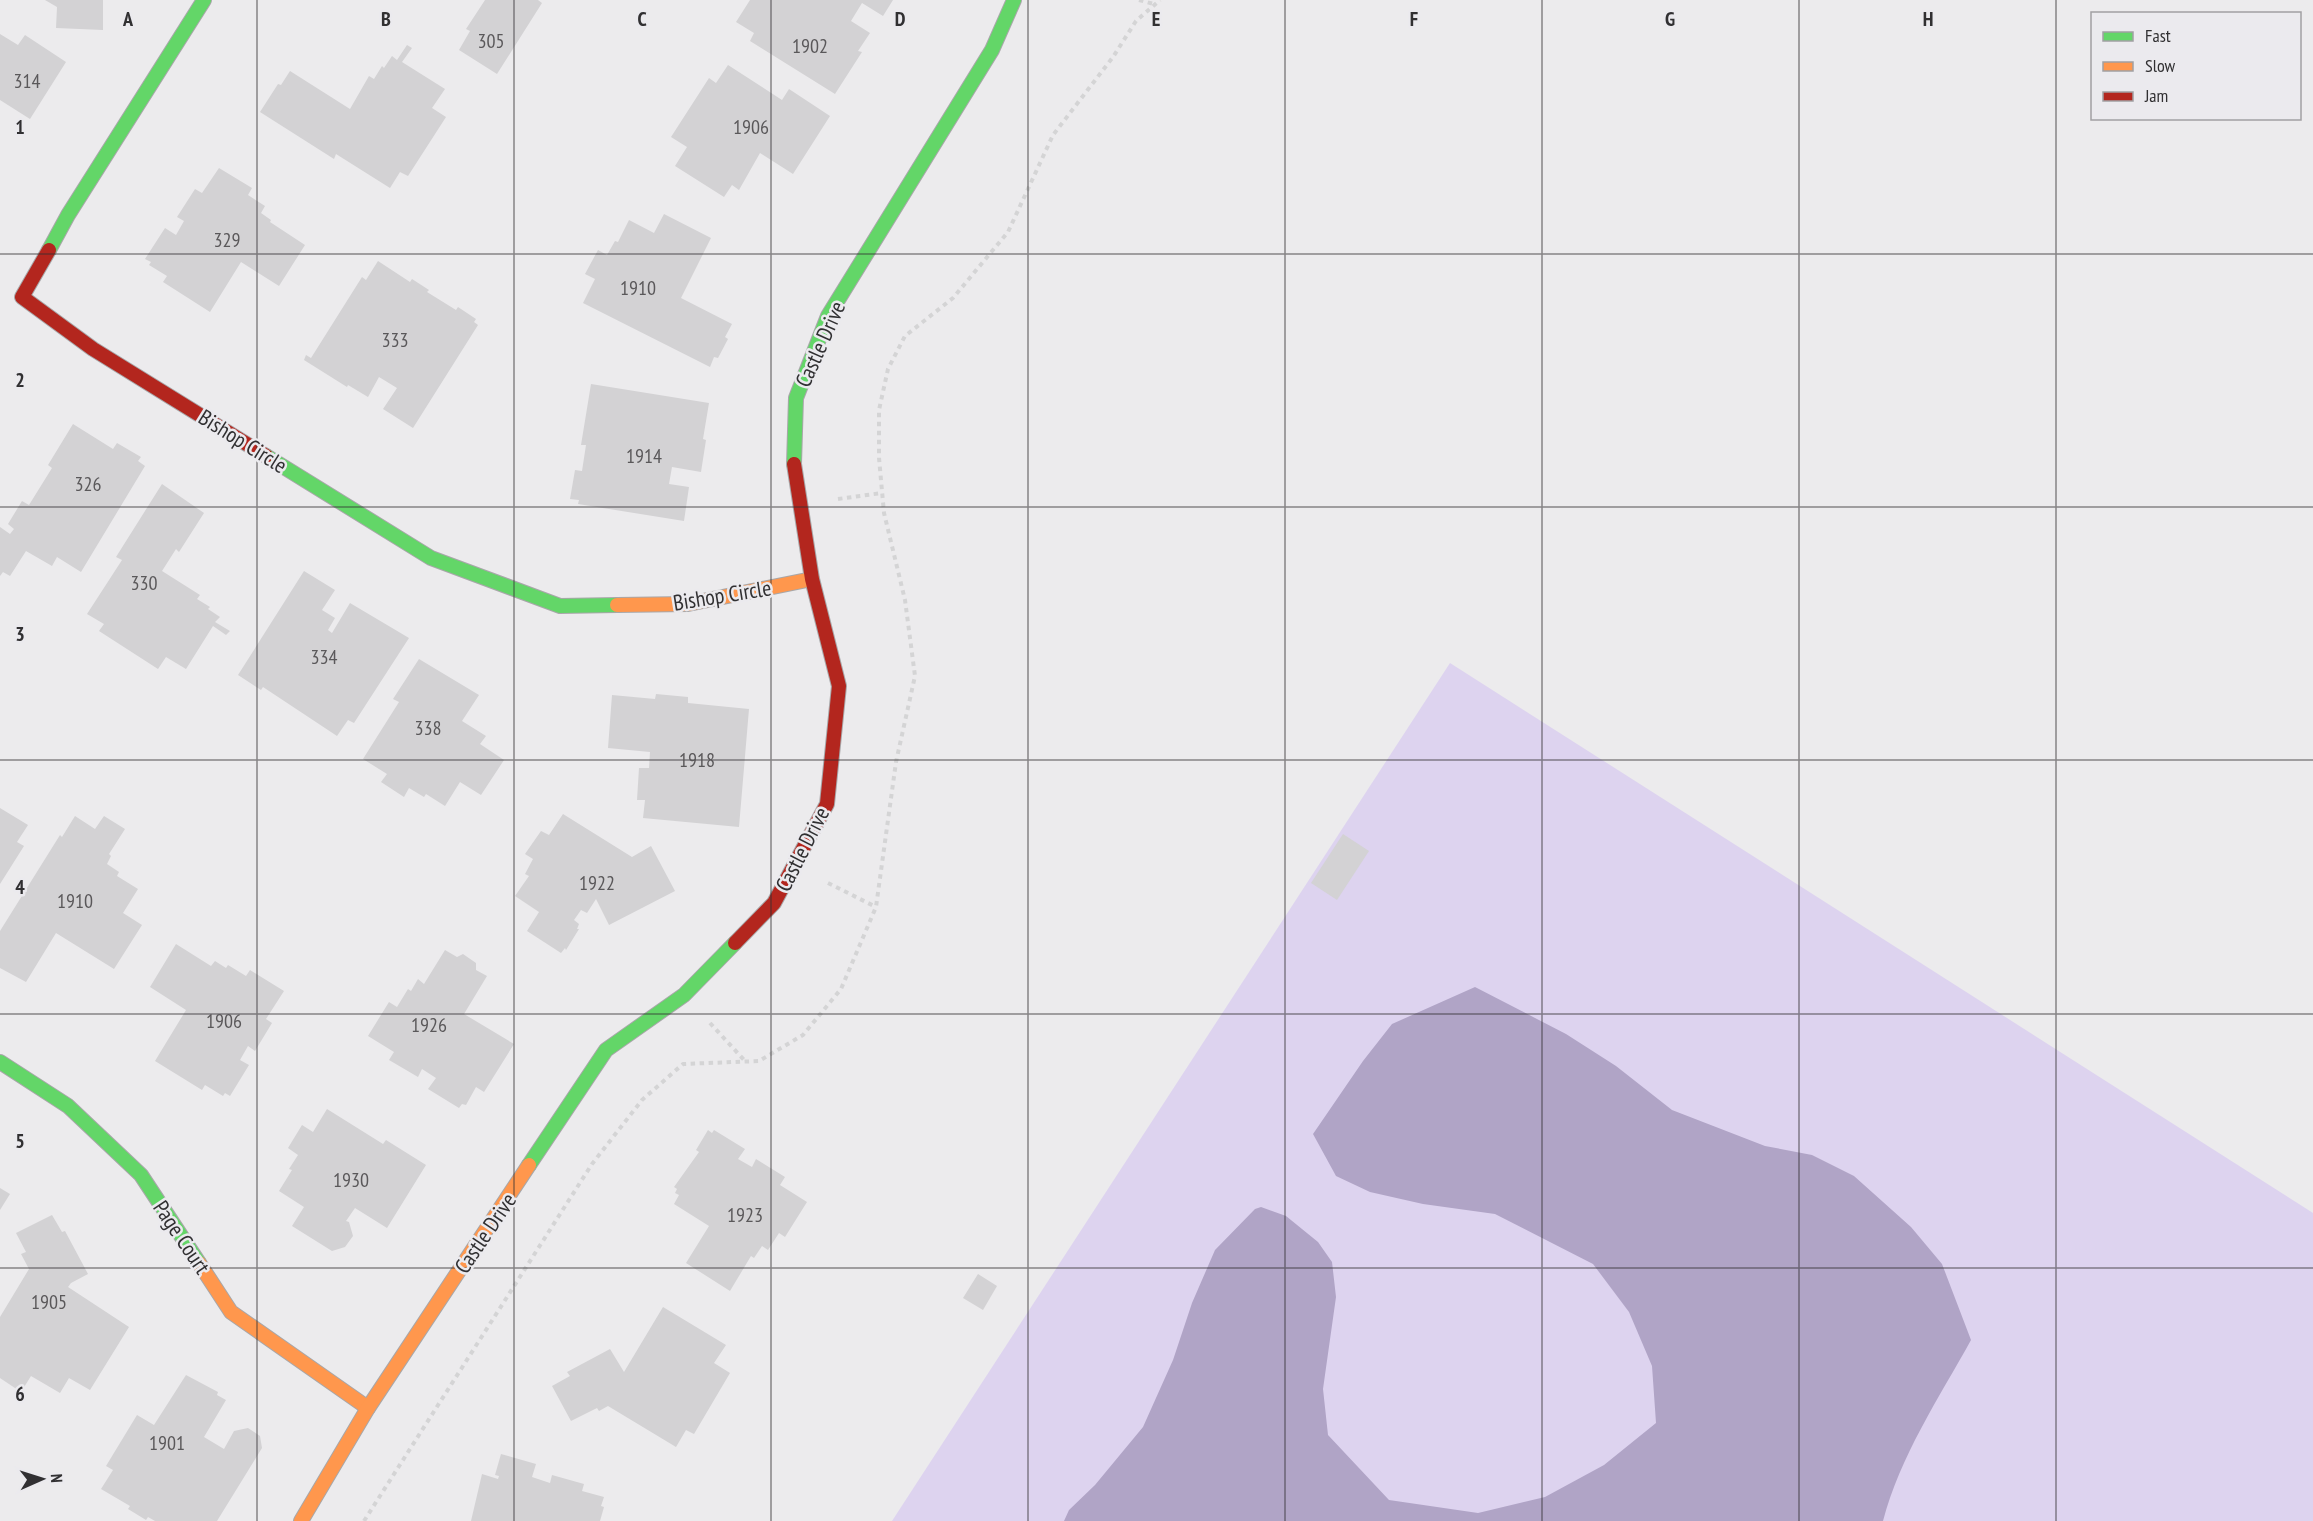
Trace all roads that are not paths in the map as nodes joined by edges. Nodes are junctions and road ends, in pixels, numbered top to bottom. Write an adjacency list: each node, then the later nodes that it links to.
1 (204, 0): 3 (street, Bishop Circle)
2 (1014, 0): 3 (street, Castle Drive)
3 (812, 579): 5 (street, Castle Drive)
4 (0, 1062): 5 (street, Page Court)
5 (368, 1408): 6 (street, Castle Drive)
6 (301, 1521)

